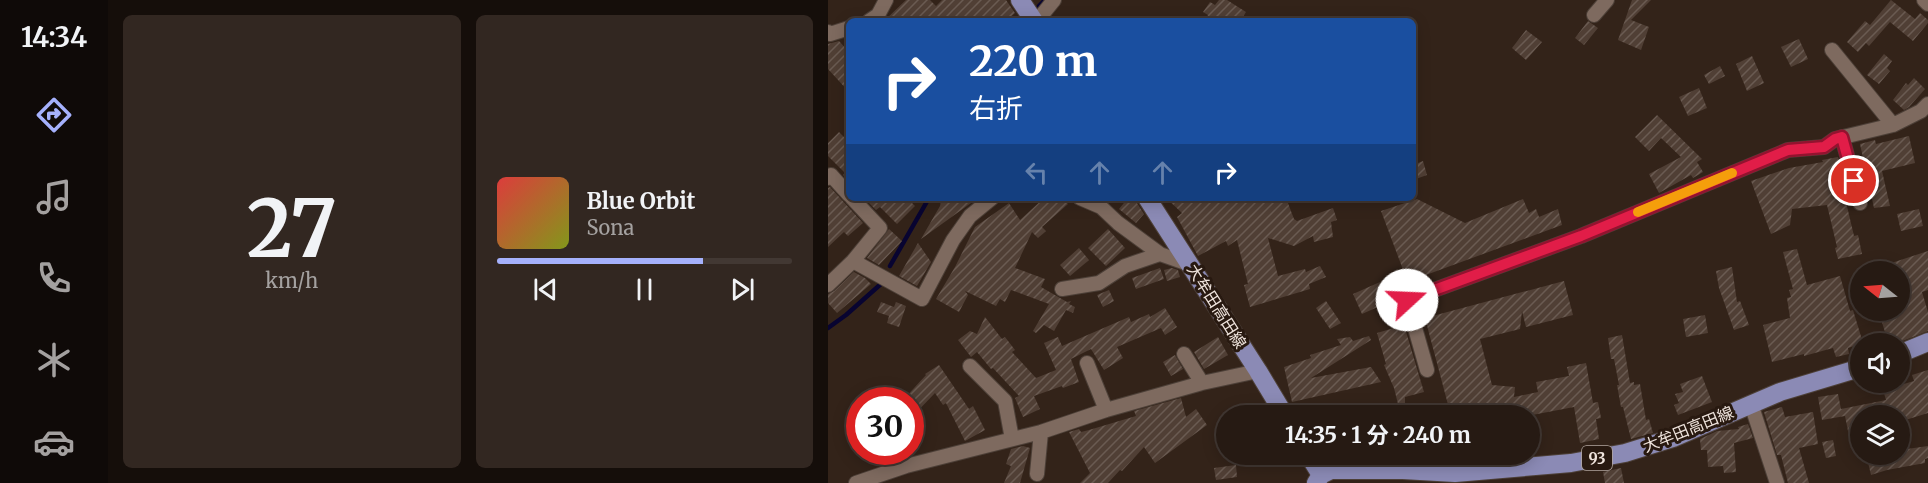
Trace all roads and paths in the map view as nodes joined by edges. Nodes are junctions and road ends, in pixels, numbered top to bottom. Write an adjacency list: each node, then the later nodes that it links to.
1 (886, 0): 8 (street)
2 (1020, 0): 9 (main road)
3 (1054, 0): 10 (street)
4 (1607, 0): 7 (street)
5 (1924, 0): 6 (street)
6 (1928, 4)
7 (1594, 15)
8 (877, 18)
9 (1033, 18)
10 (1038, 18)
11 (846, 29): 12 (street)
12 (828, 32)
13 (1832, 50): 15 (street)
14 (1928, 104): 15 (street)
15 (1893, 125): 16 (street)
16 (1842, 137): 23 (street); 34 (street)
17 (829, 175): 18 (street)
18 (846, 192)
19 (855, 201): 25 (street)
20 (988, 201): 25 (street)
21 (1087, 201): 24 (street)
22 (1149, 201): 26 (main road, 大牟田高田線)
23 (1860, 203)
24 (1160, 254): 26 (street); 28 (street)
25 (853, 261): 27 (street)
26 (1191, 265): 35 (main road, 大牟田高田線)
27 (828, 285)
28 (1062, 290)
29 (1928, 342): 30 (main road)
30 (1910, 349)
31 (1184, 354): 37 (street)
32 (1087, 363): 40 (street)
33 (970, 366): 42 (street)
34 (1427, 370)
35 (1258, 371): 37 (street); 39 (main road, 大牟田高田線)
36 (1850, 371): 38 (main road, 大牟田高田線 / 93)
37 (1202, 383): 40 (street)
38 (1751, 404): 45 (main road, 大牟田高田線 / 93); 47 (street)
39 (1278, 405)
40 (1106, 410): 41 (street)
41 (1041, 432): 42 (street); 44 (street)
42 (1012, 439): 46 (street)
43 (1312, 465): 45 (main road, 大牟田高田線 / 93)
44 (1037, 474)
45 (1318, 481)
46 (856, 483)
47 (1777, 483)

